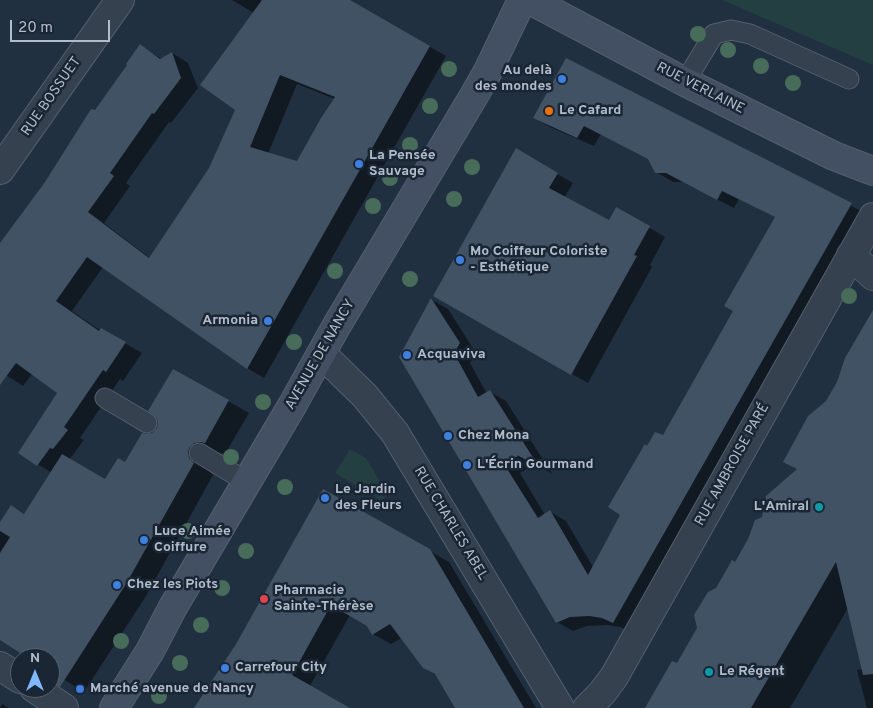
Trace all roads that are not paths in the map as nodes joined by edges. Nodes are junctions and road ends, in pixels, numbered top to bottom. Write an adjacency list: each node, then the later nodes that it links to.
1 (120, 0): 6 (street, RUE BOSSUET)
2 (522, 0): 11 (main road, AVENUE DE NANCY)
3 (530, 0): 5 (main road, RUE VERLAINE)
4 (849, 79): 5 (lane)
5 (685, 82): 7 (main road, RUE VERLAINE)
6 (0, 170)
7 (873, 171)
8 (873, 217): 9 (street, RUE AMBROISE PARÉ)
9 (851, 255): 10 (street); 20 (street, RUE AMBROISE PARÉ)
10 (873, 276)
11 (322, 354): 15 (main road, AVENUE DE NANCY); 19 (street, RUE CHARLES ABEL)
12 (105, 398): 13 (lane)
13 (147, 423)
14 (199, 453): 15 (lane)
15 (247, 482): 18 (main road, AVENUE DE NANCY)
16 (49, 698): 17 (street)
17 (64, 708)
18 (114, 708)
19 (560, 708)
20 (586, 708)

